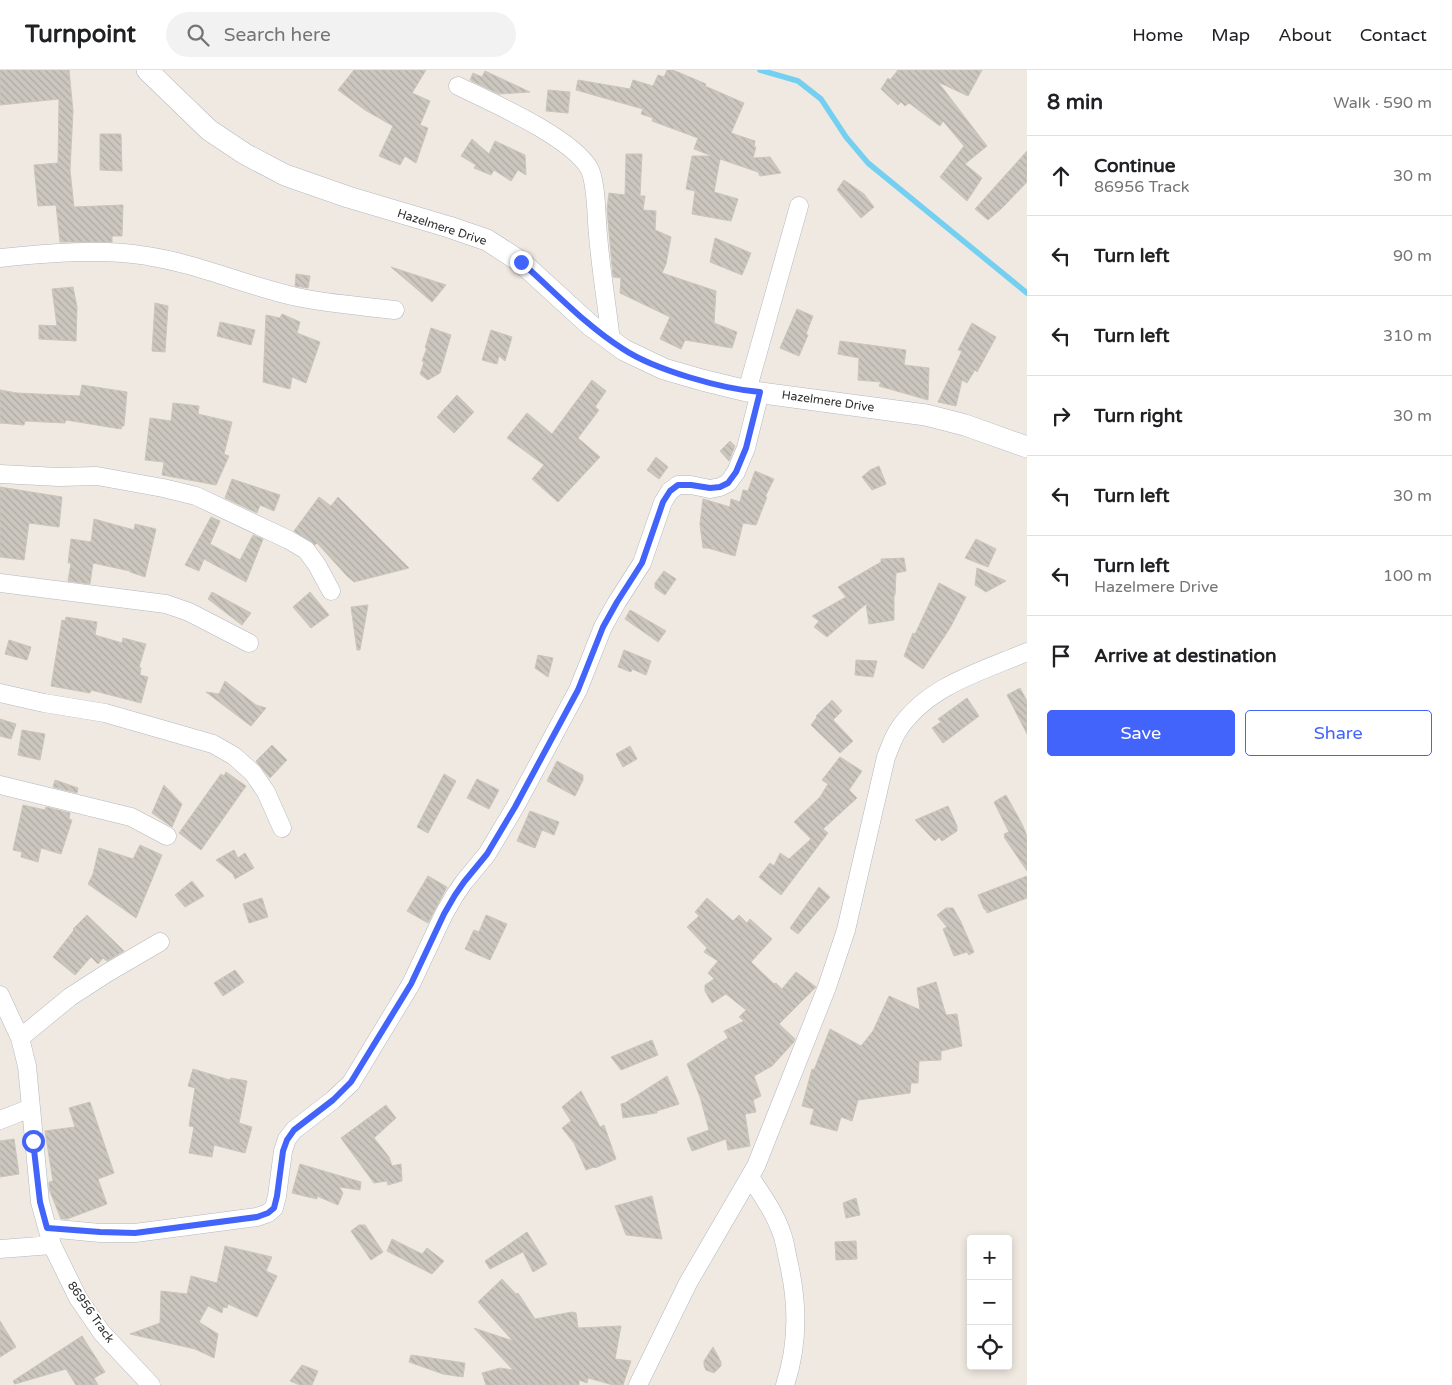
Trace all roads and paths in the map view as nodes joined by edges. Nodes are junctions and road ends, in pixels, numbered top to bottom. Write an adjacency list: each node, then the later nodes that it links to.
1 (147, 70): 6 (street, Hazelmere Drive)
2 (458, 86): 6 (street)
3 (799, 206): 7 (street)
4 (0, 258): 5 (street)
5 (395, 310)
6 (611, 341): 7 (street, Hazelmere Drive)
7 (754, 392): 8 (street, Hazelmere Drive); 25 (street)
8 (1027, 447)
9 (0, 474): 11 (street)
10 (0, 583): 12 (street)
11 (331, 591)
12 (249, 643)
13 (1027, 652): 24 (street)
14 (0, 693): 16 (street)
15 (0, 785): 17 (street)
16 (282, 828)
17 (166, 836)
18 (160, 942): 21 (street)
19 (0, 995): 20 (street, 86956 Track)
20 (6, 1019): 21 (street, 86956 Track)
21 (20, 1038): 22 (street, 86956 Track)
22 (31, 1108): 23 (street); 25 (street, 86956 Track)
23 (0, 1120)
24 (750, 1177): 28 (street); 29 (street)
25 (50, 1237): 26 (street); 27 (street, 86956 Track)
26 (0, 1249)
27 (150, 1385)
28 (638, 1385)
29 (785, 1385)

